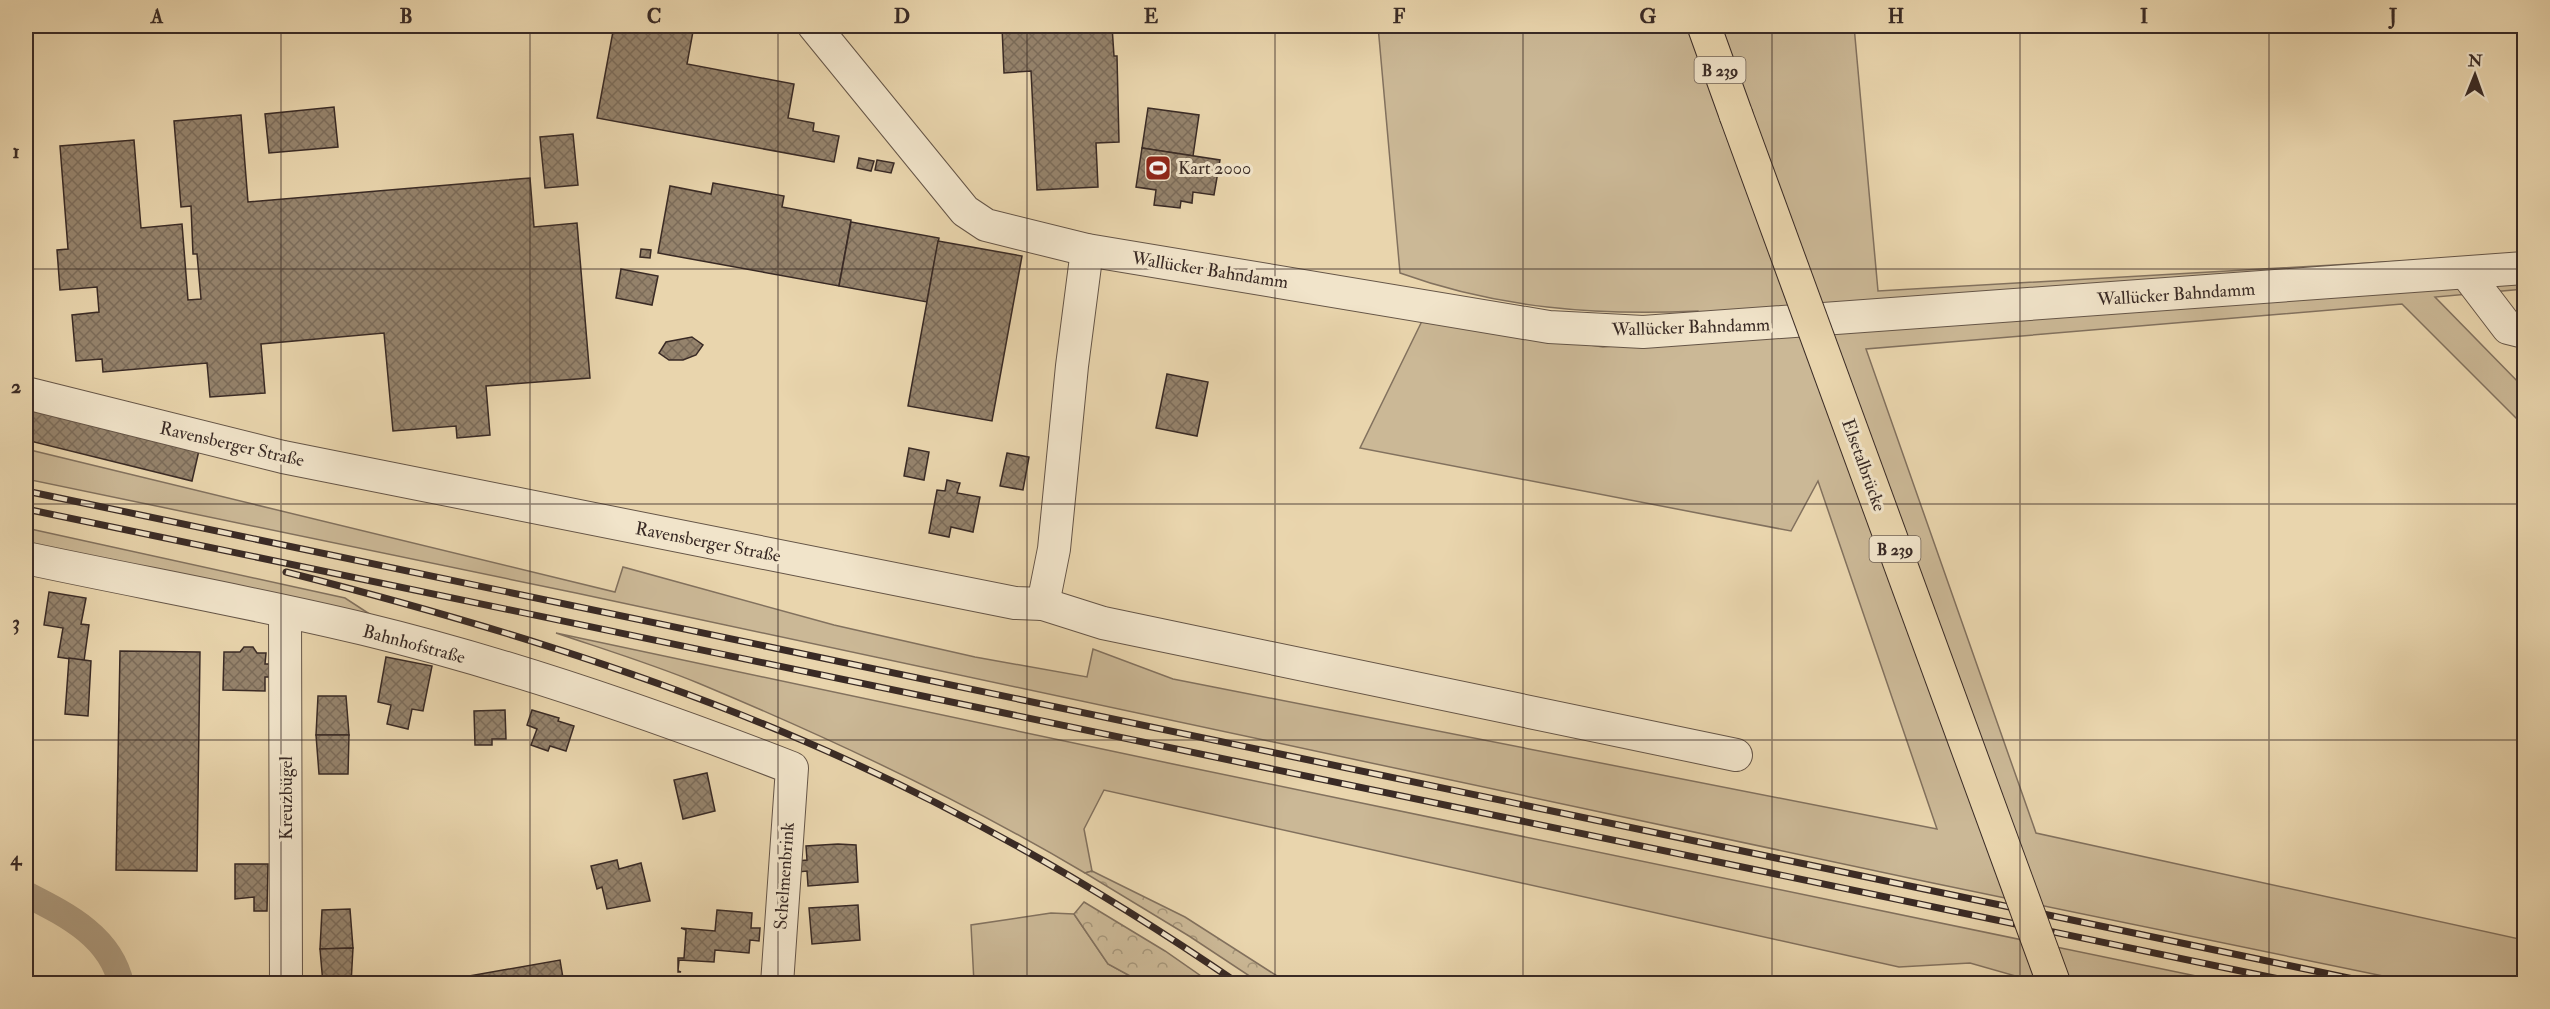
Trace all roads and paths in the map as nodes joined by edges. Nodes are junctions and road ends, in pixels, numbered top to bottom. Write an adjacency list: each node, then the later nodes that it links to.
1 (814, 26): 3 (street, Wallücker Bahndamm)
2 (1704, 26): 15 (main road, Elsetalbrücke / B 239, bridge)
3 (1087, 250): 5 (street, Wallücker Bahndamm); 9 (street)
4 (2524, 268): 5 (street, Wallücker Bahndamm)
5 (2466, 273): 6 (street)
6 (2524, 332)
7 (26, 393): 9 (street, Ravensberger Straße)
8 (26, 558): 10 (street, Bahnhofstraße)
9 (1043, 604): 11 (street, Ravensberger Straße)
10 (285, 612): 12 (street, Bahnhofstraße); 13 (street, Kreuzbügel)
11 (1736, 755)
12 (792, 768): 14 (street, Schelmenbrink)
13 (286, 984)
14 (777, 984)
15 (2054, 984)

